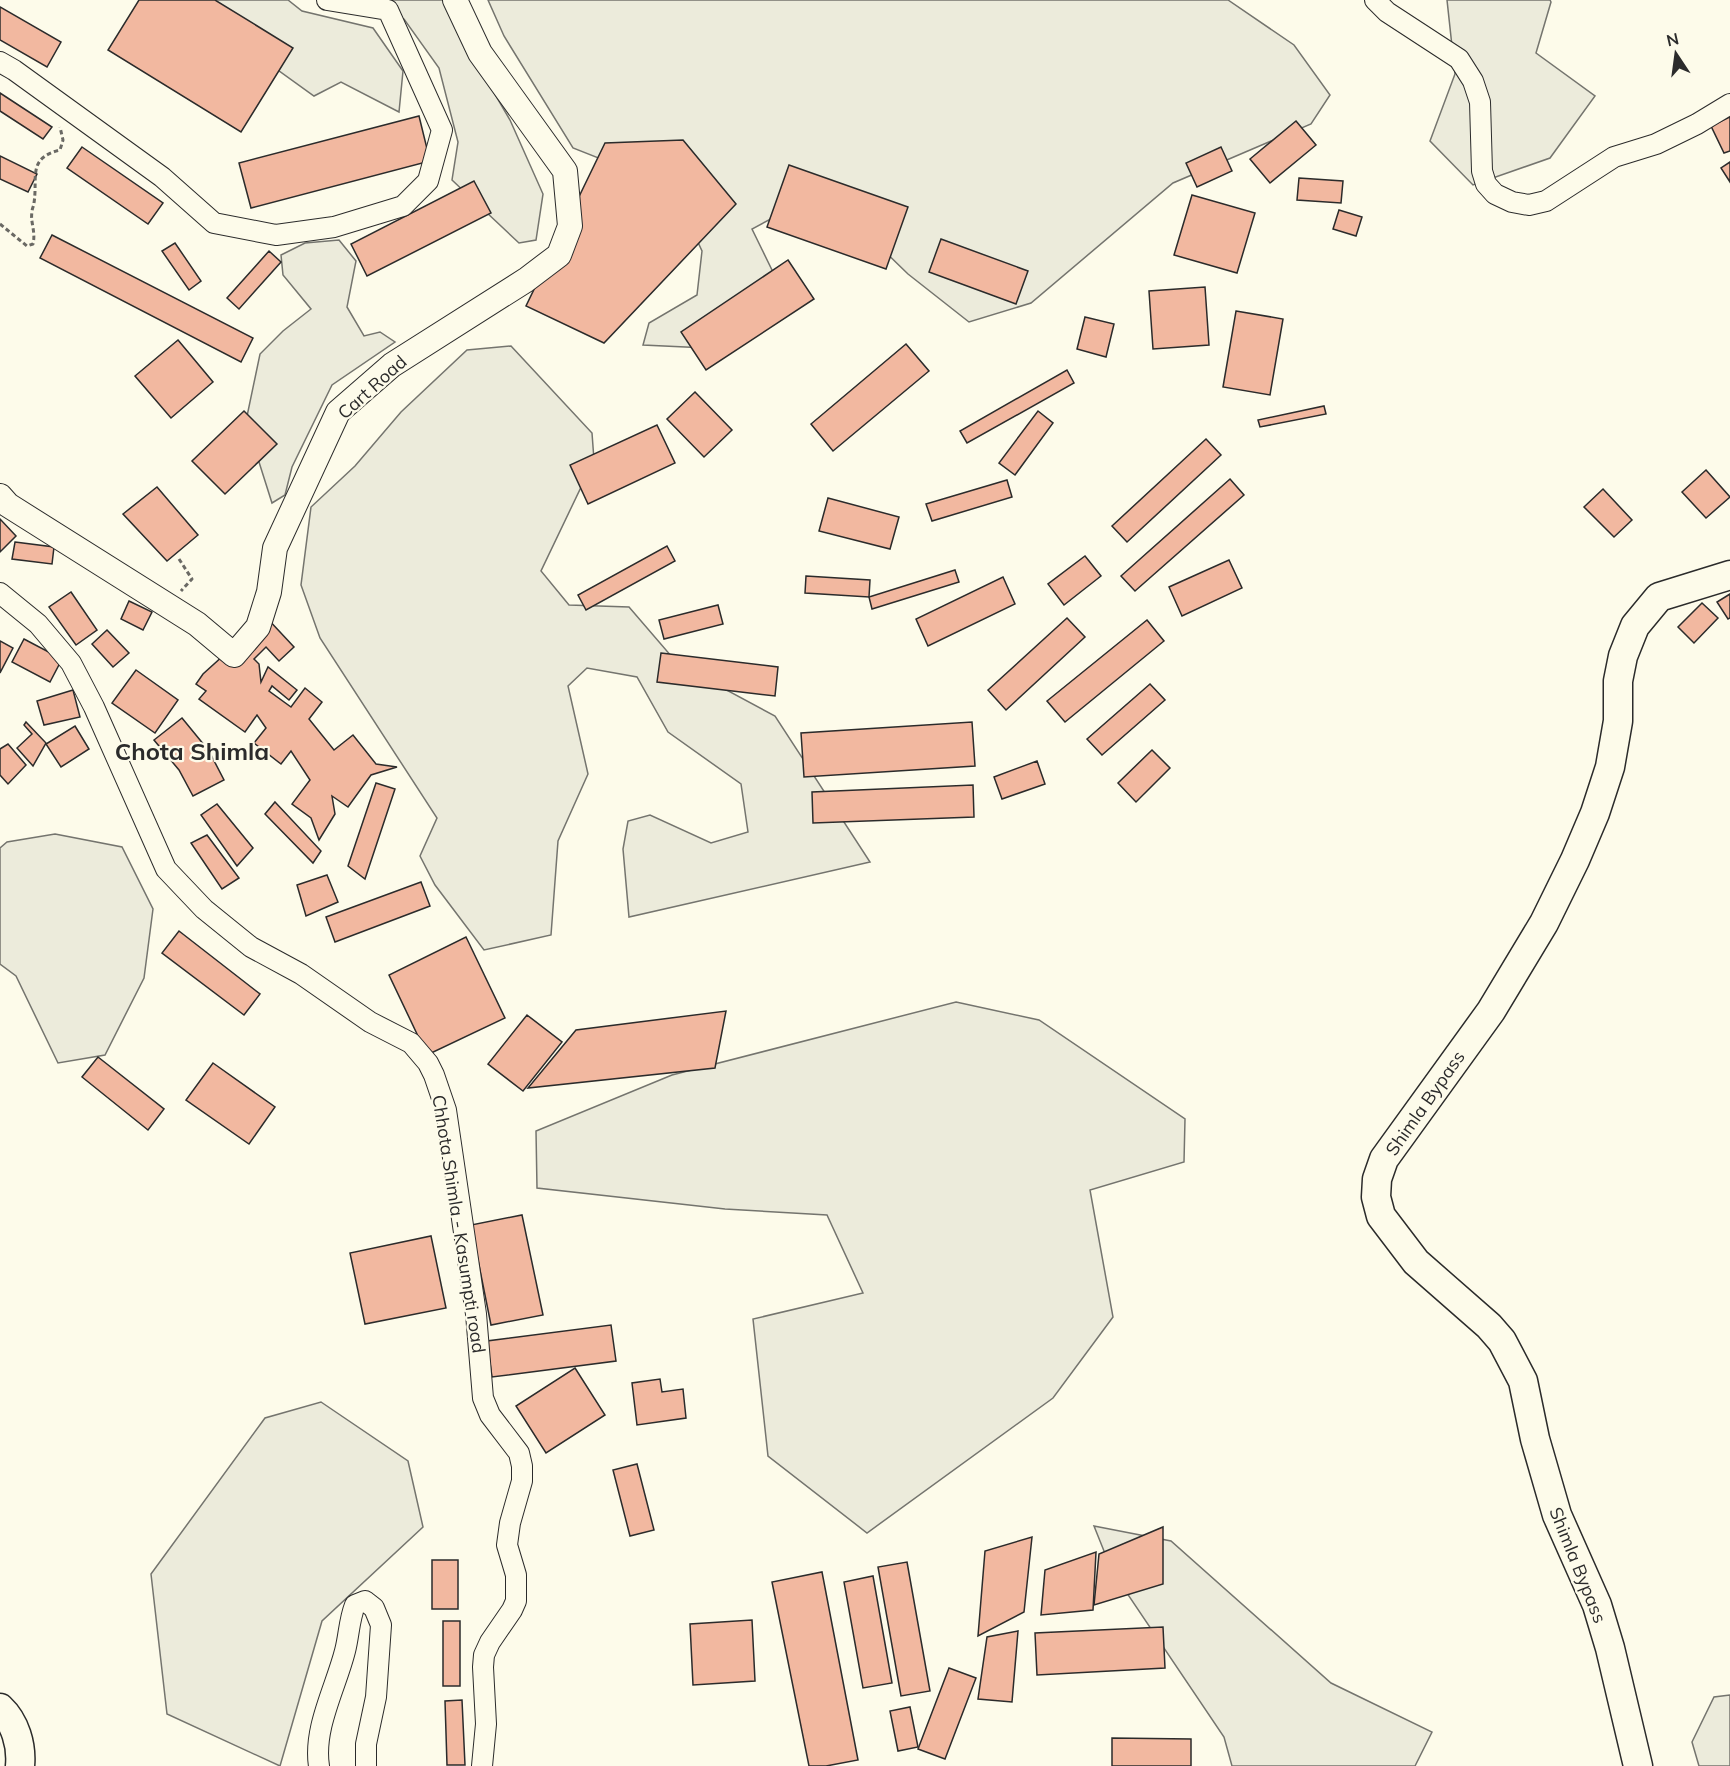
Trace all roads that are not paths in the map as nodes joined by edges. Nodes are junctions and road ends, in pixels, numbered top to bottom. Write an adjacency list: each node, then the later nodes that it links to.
1 (327, 0): 4 (street)
2 (455, 0): 6 (main road, Cart Road)
3 (1375, 0): 5 (street)
4 (0, 62)
5 (1730, 105)
6 (0, 496)
7 (1730, 575): 14 (highway, Shimla Bypass)
8 (0, 593): 13 (street, Chhota Shimla - Kasumpti road)
9 (0, 1708): 10 (highway)
10 (20, 1766)
11 (319, 1766): 12 (street)
12 (366, 1766)
13 (482, 1766)
14 (1638, 1766)

